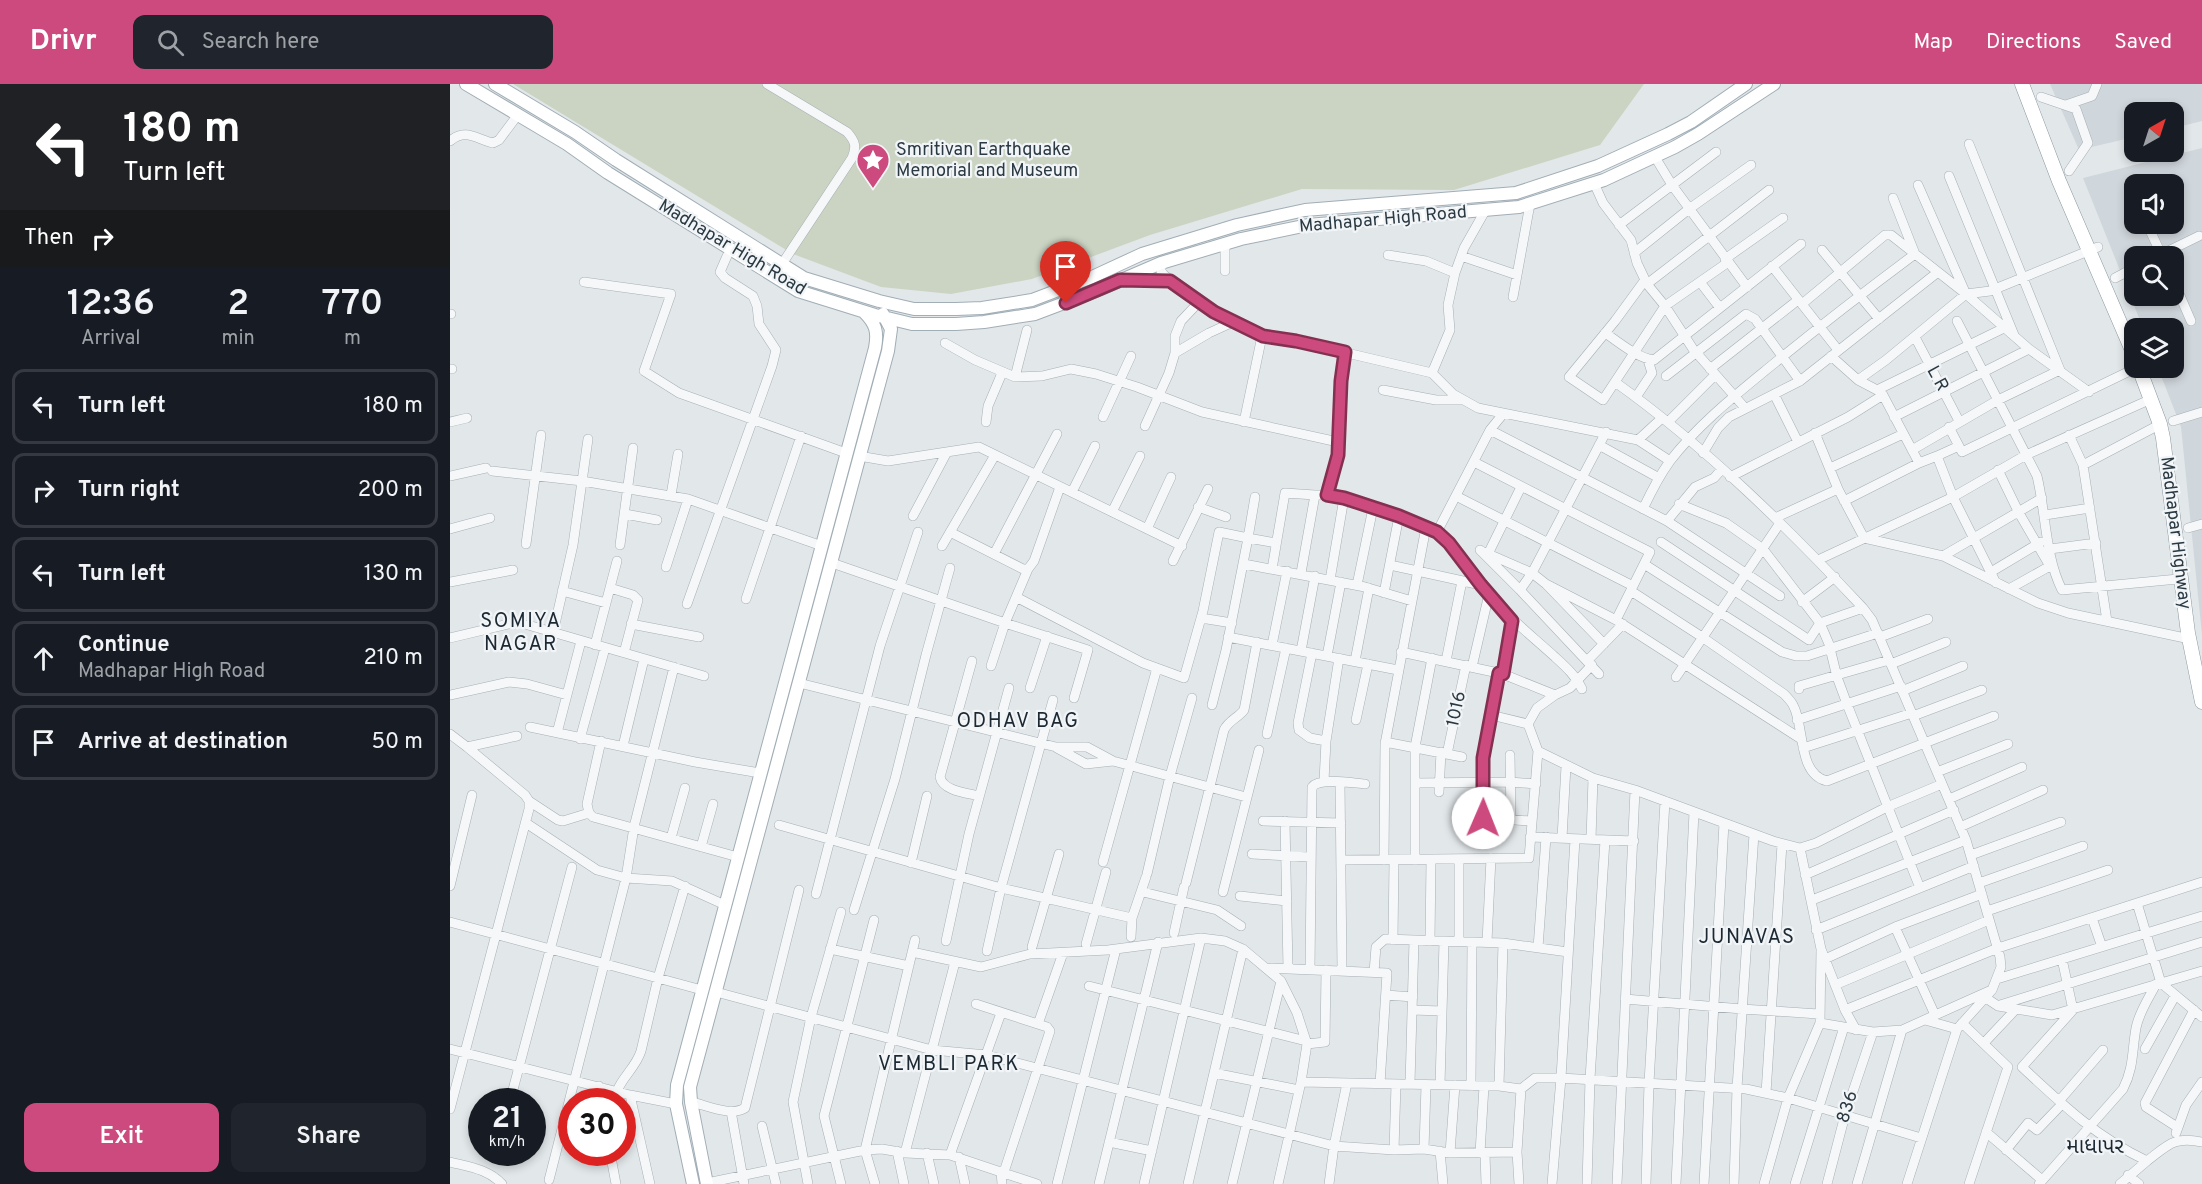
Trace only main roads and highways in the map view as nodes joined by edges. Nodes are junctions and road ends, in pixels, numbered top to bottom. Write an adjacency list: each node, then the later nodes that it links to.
1 (466, 84): 9 (main road, Madhapar High Road)
2 (495, 84): 8 (main road)
3 (1746, 84): 8 (main road)
4 (1774, 84): 12 (main road, Madhapar High Road)
5 (2022, 84): 7 (highway)
6 (2031, 84): 7 (highway)
7 (2094, 249): 11 (highway); 13 (highway)
8 (867, 298): 10 (main road)
9 (864, 312): 10 (main road, Madhapar High Road); 19 (main road)
10 (886, 318): 12 (main road, Madhapar High Road); 14 (main road)
11 (2127, 318)
12 (912, 324): 14 (main road)
13 (2124, 328)
14 (891, 340): 20 (main road)
15 (2142, 378): 18 (highway, Madhapar Highway)
16 (2153, 378): 17 (highway, Madhapar Highway)
17 (2202, 667)
18 (2202, 702)
19 (693, 1184)
20 (707, 1184)

